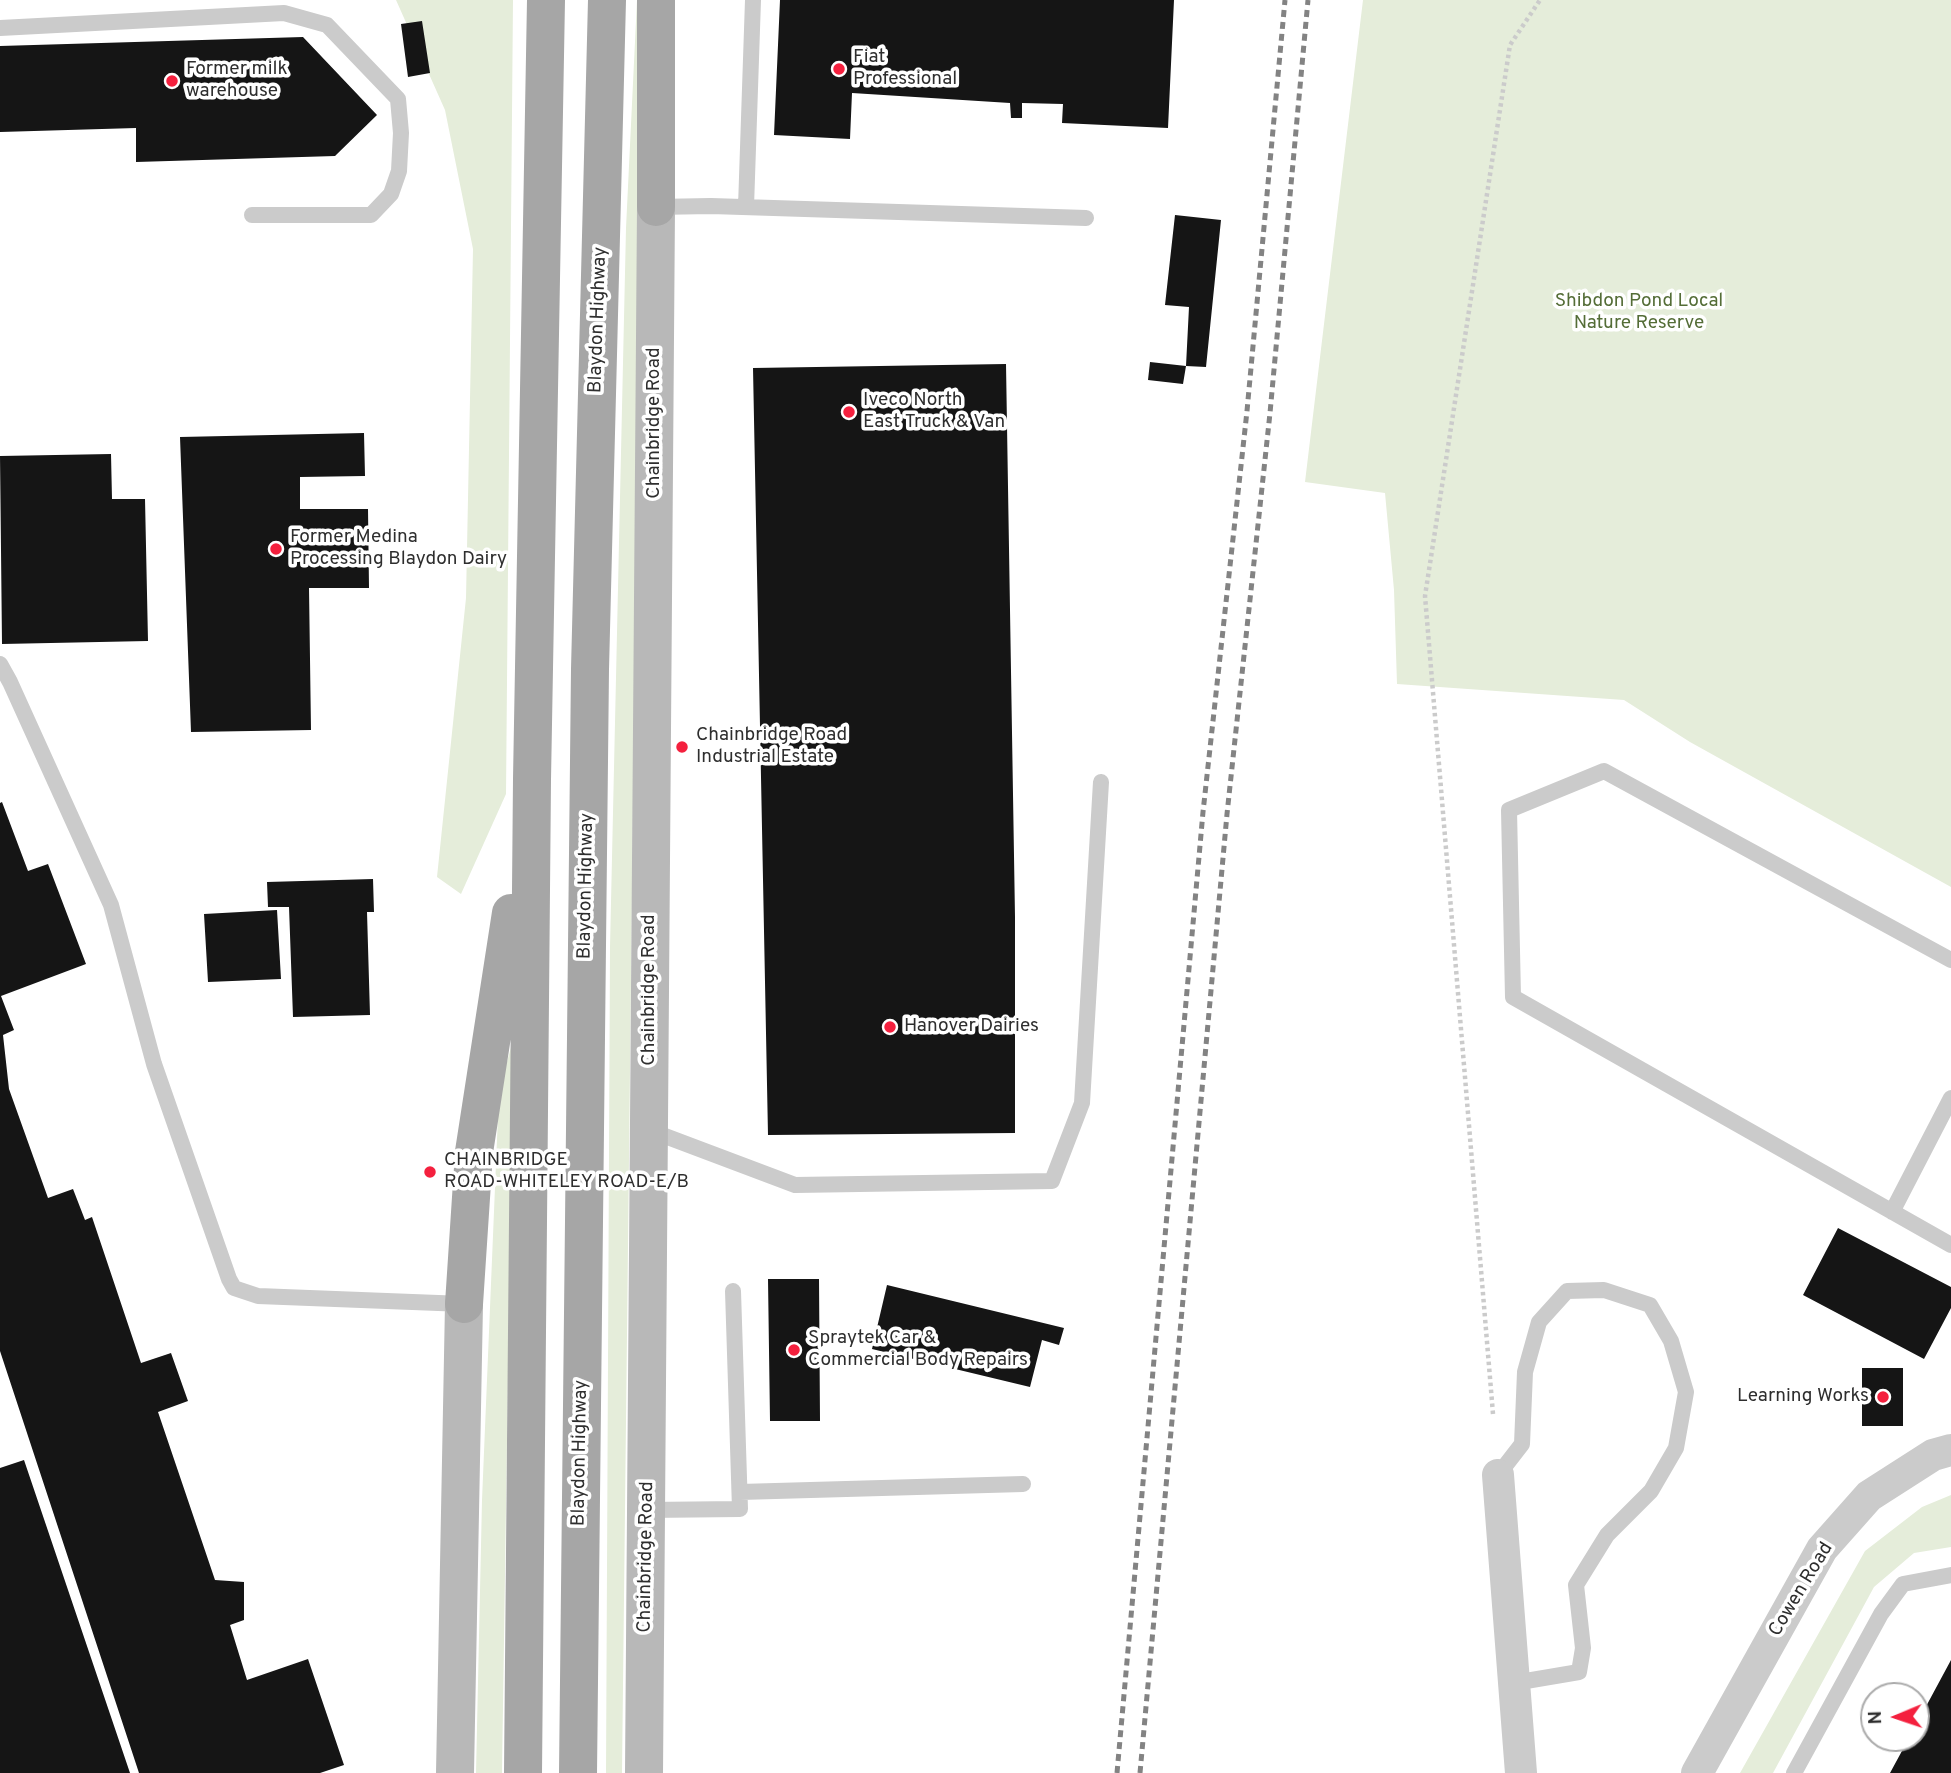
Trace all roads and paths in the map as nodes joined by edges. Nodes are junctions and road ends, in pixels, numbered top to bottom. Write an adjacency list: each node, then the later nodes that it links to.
1 (546, 0): 12 (main road)
2 (607, 0): 30 (main road, Blaydon Highway)
3 (656, 0): 7 (main road)
4 (752, 0): 8 (lane)
5 (1540, 0): 22 (path)
6 (0, 28): 9 (lane)
7 (656, 207): 8 (lane); 16 (main road, Chainbridge Road)
8 (746, 207): 10 (lane)
9 (252, 215)
10 (1086, 218)
11 (0, 664): 20 (lane)
12 (532, 779): 20 (main road); 29 (main road)
13 (1101, 782): 16 (lane)
14 (1951, 960): 17 (lane)
15 (1951, 1098): 17 (lane)
16 (649, 1130): 25 (main road, Chainbridge Road)
17 (1892, 1212): 18 (lane)
18 (1951, 1245)
19 (733, 1291): 24 (lane)
20 (464, 1304): 28 (main road)
21 (1951, 1450): 33 (street, Cowen Road)
22 (1498, 1475): 27 (street); 27 (lane)
23 (1023, 1484): 24 (lane)
24 (740, 1492): 25 (lane)
25 (647, 1510): 31 (main road, Chainbridge Road)
26 (1951, 1575): 34 (lane)
27 (1514, 1683): 32 (street)
28 (455, 1773)
29 (523, 1773)
30 (578, 1773)
31 (644, 1773)
32 (1521, 1773)
33 (1697, 1773)
34 (1794, 1773)

